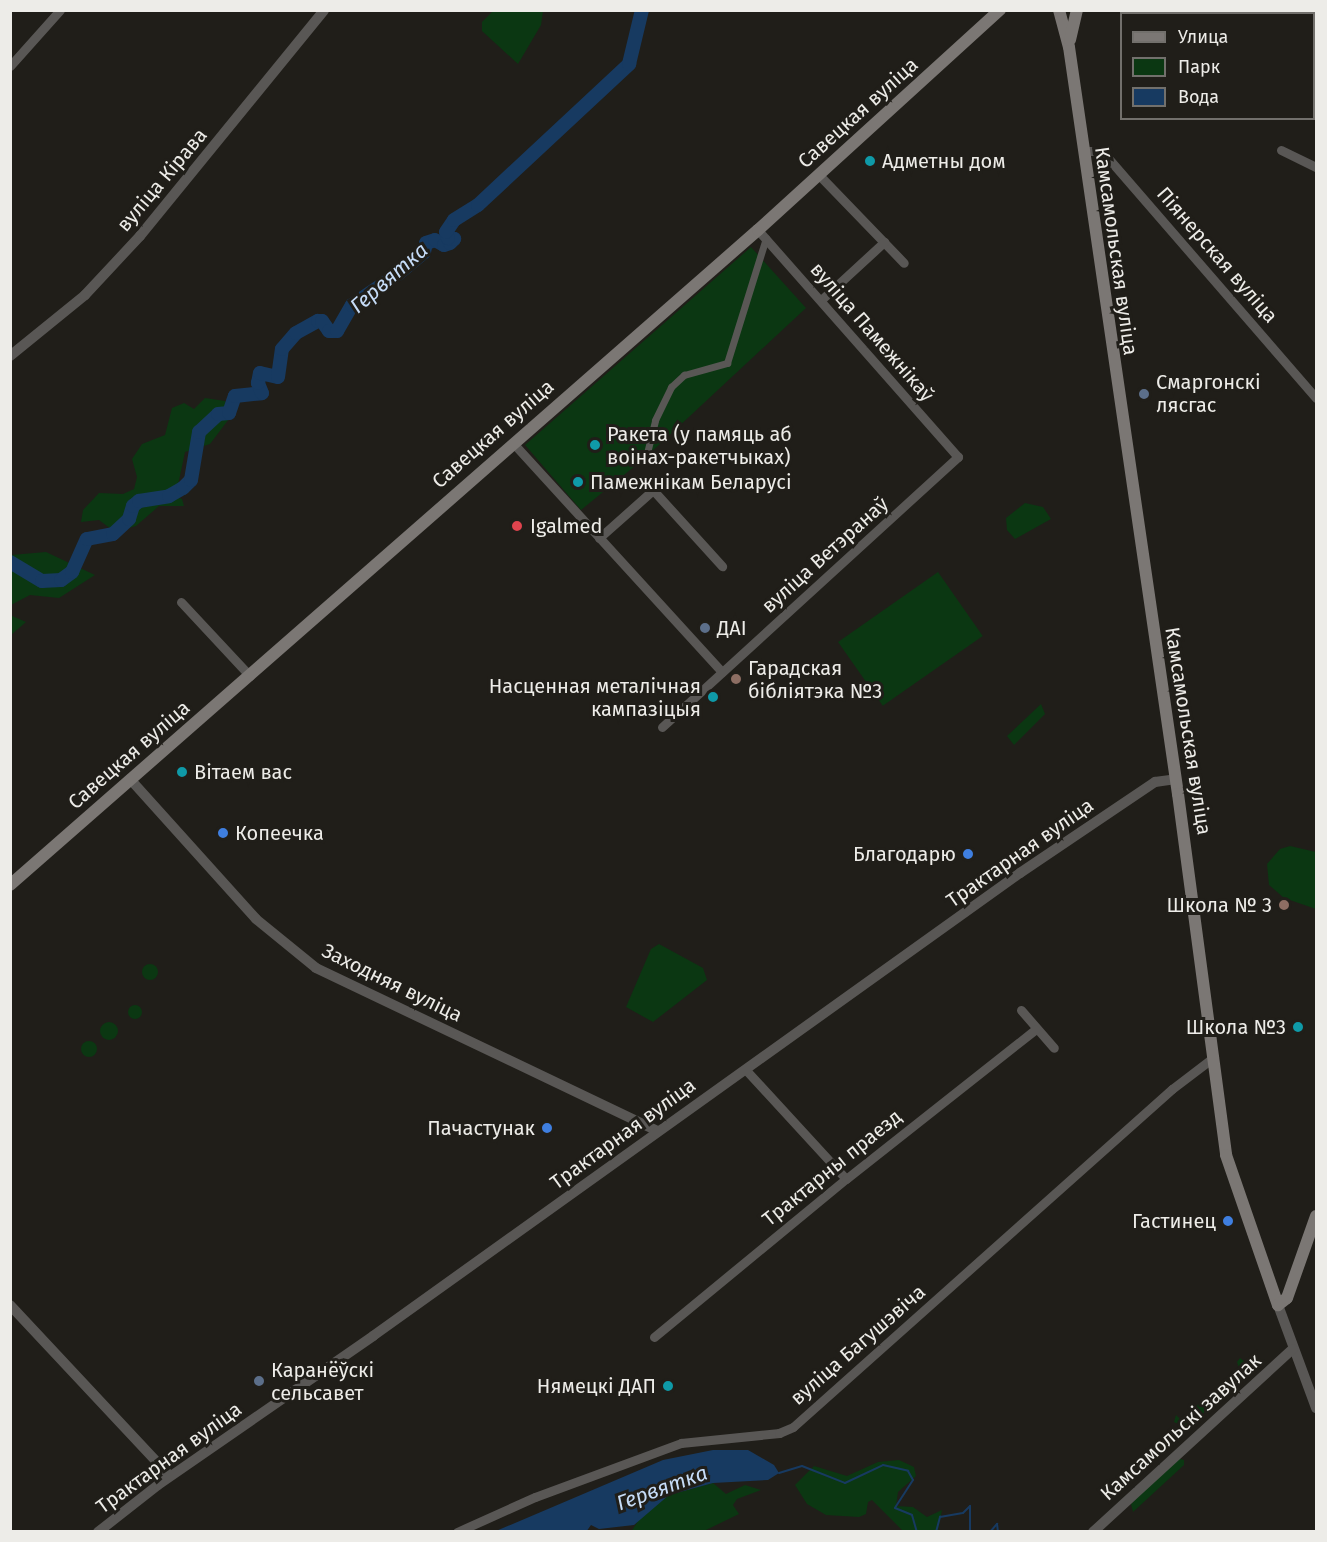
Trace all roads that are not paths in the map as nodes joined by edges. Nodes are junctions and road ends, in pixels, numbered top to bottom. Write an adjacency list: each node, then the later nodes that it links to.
1 (60, 10): 7 (street)
2 (324, 10): 16 (street, вуліца Кірава)
3 (1000, 10): 11 (main road, Савецкая вуліца)
4 (1059, 10): 6 (main road, Камсамольская вуліца)
5 (1077, 10): 6 (main road, Камсамольская вуліца)
6 (1069, 47): 9 (main road, Камсамольская вуліца)
7 (10, 66)
8 (1281, 150): 10 (street)
9 (1083, 151): 17 (street, Піянерская вуліца); 27 (main road, Камсамольская вуліца)
10 (1317, 167)
11 (819, 175): 12 (main road, Савецкая вуліца); 13 (street)
12 (762, 234): 15 (street, вуліца Памежнікаў); 18 (main road, Савецкая вуліца); 19 (street)
13 (885, 242): 14 (street); 15 (street)
14 (904, 262)
15 (820, 300): 20 (street, вуліца Памежнікаў)
16 (10, 356)
17 (1317, 398)
18 (513, 443): 21 (street); 25 (main road, Савецкая вуліца)
19 (646, 457)
20 (958, 457): 24 (street, вуліца Ветэранаў)
21 (598, 538): 22 (street); 24 (street)
22 (722, 566)
23 (181, 602): 25 (street)
24 (722, 672): 26 (street, вуліца Ветэранаў)
25 (250, 676): 28 (main road, Савецкая вуліца)
26 (662, 727)
27 (1176, 778): 33 (main road, Камсамольская вуліца); 34 (street, Трактарная вуліца)
28 (130, 779): 29 (main road, Савецкая вуліца); 35 (street, Заходняя вуліца)
29 (10, 885)
30 (1021, 1010): 31 (street)
31 (1035, 1030): 32 (street); 36 (street, Трактарны праезд)
32 (1054, 1048)
33 (1214, 1057): 39 (main road, Камсамольская вуліца); 45 (street, вуліца Багушэвіча)
34 (745, 1069): 35 (street, Трактарная вуліца); 36 (street)
35 (658, 1131): 43 (street, Трактарная вуліца)
36 (846, 1179): 40 (street, Трактарны праезд)
37 (1317, 1216): 39 (main road)
38 (10, 1305): 43 (street)
39 (1278, 1305): 41 (street, Камсамольская вуліца)
40 (654, 1337)
41 (1293, 1349): 42 (street, Камсамольская вуліца); 46 (street, Камсамольскі завулак)
42 (1317, 1408)
43 (170, 1476): 44 (street, Трактарная вуліца)
44 (98, 1532)
45 (457, 1532)
46 (1093, 1532)

